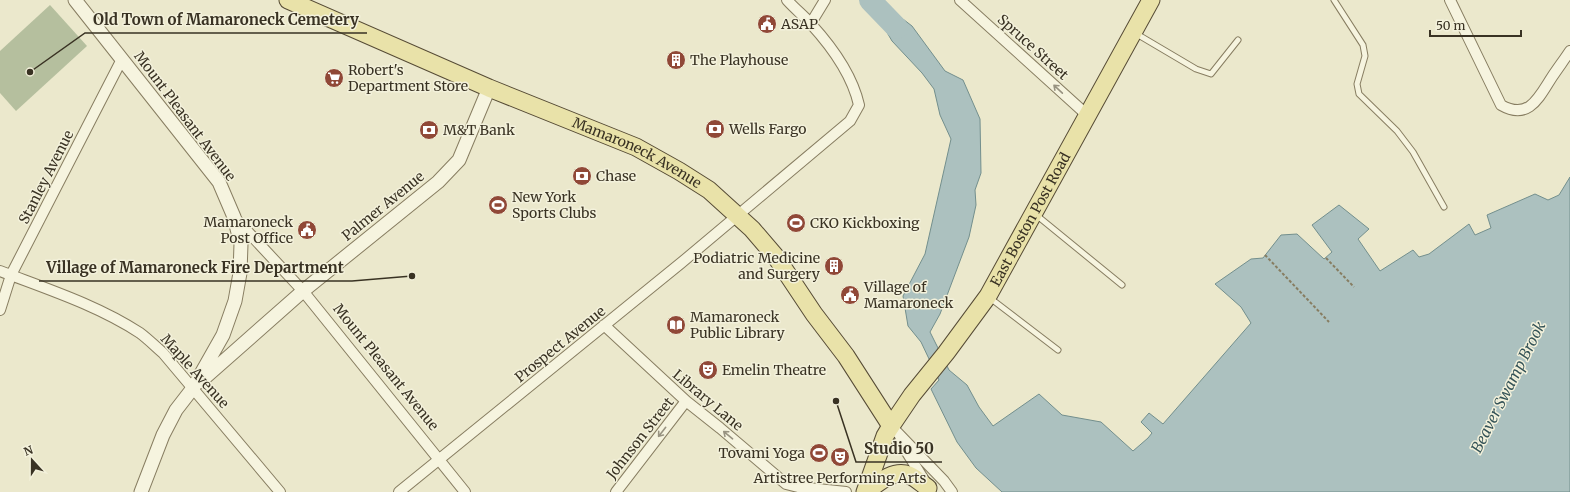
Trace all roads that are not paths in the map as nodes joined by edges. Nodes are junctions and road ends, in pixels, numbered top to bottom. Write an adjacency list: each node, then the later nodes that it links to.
1 (75, 0): 13 (street, Mount Pleasant Avenue)
2 (288, 0): 14 (main road, Mamaroneck Avenue)
3 (787, 0): 9 (street)
4 (825, 0): 9 (street)
5 (960, 0): 15 (street, Spruce Street, one-way to 5)
6 (1151, 0): 10 (main road, East Boston Post Road)
7 (1334, 0): 16 (lane)
8 (1450, 0): 12 (street)
9 (811, 23): 18 (street, Prospect Avenue)
10 (1134, 32): 11 (lane); 15 (main road, East Boston Post Road)
11 (1238, 40)
12 (1570, 51)
13 (122, 59): 19 (street, Mount Pleasant Avenue); 21 (street, Stanley Avenue)
14 (489, 88): 18 (main road, Mamaroneck Avenue); 23 (street, Palmer Avenue)
15 (1087, 115): 17 (main road, East Boston Post Road)
16 (1444, 208)
17 (1034, 214): 22 (lane); 24 (main road, East Boston Post Road)
18 (737, 215): 26 (street, Prospect Avenue); 30 (main road, Mamaroneck Avenue)
19 (234, 217): 23 (street, Mount Pleasant Avenue); 28 (street, Palmer Avenue)
20 (0, 271): 21 (street, Maple Avenue)
21 (11, 275): 25 (street, Stanley Avenue); 28 (street, Maple Avenue)
22 (1122, 285)
23 (303, 291): 28 (street, Palmer Avenue); 31 (street, Mount Pleasant Avenue)
24 (988, 296): 27 (lane); 30 (main road, East Boston Post Road)
25 (0, 310)
26 (604, 325): 29 (street, Library Lane); 31 (street, Prospect Avenue)
27 (1058, 350)
28 (193, 388): 33 (street, Palmer Avenue); 34 (street, Maple Avenue)
29 (686, 402): 37 (street, Johnson Street, one-way to 37); 38 (street, Library Lane, one-way to 29)
30 (891, 426): 32 (street); 39 (main road, East Boston Post Road); 40 (street)
31 (439, 460): 35 (street, Prospect Avenue); 36 (street, Mount Pleasant Avenue)
32 (930, 490): 39 (main road)
33 (140, 492)
34 (280, 492)
35 (399, 492)
36 (465, 492)
37 (616, 492)
38 (846, 492)
39 (866, 492)
40 (952, 492)

